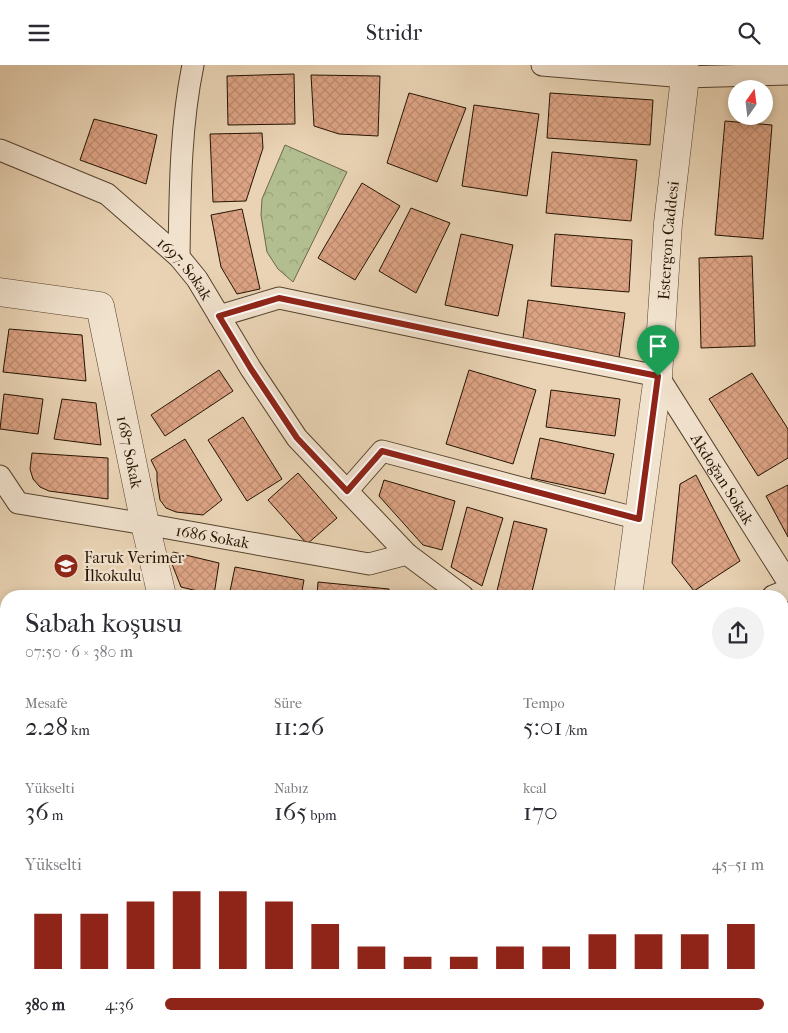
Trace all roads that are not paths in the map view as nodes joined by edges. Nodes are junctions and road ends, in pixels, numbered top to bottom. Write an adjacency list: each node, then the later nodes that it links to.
1 (193, 65): 6 (street)
2 (542, 65): 3 (street)
3 (684, 71): 4 (street); 9 (street, Estergon Caddesi)
4 (788, 74)
5 (0, 150): 6 (street, 1697. Sokak)
6 (178, 257): 8 (street, 1697. Sokak)
7 (0, 293): 13 (street, 1687 Sokak)
8 (219, 316): 9 (street); 11 (street, 1697. Sokak)
9 (658, 376): 12 (street, Estergon Caddesi); 15 (street, Akdoğan Sokak)
10 (0, 476): 13 (street, 1686 Sokak)
11 (347, 491): 12 (street); 14 (street, 1697. Sokak)
12 (639, 519): 18 (street, Estergon Caddesi)
13 (145, 524): 14 (street, 1686 Sokak); 16 (street, 1687 Sokak)
14 (407, 554): 17 (street, 1697. Sokak)
15 (788, 582)
16 (161, 590)
17 (455, 590)
18 (629, 590)

